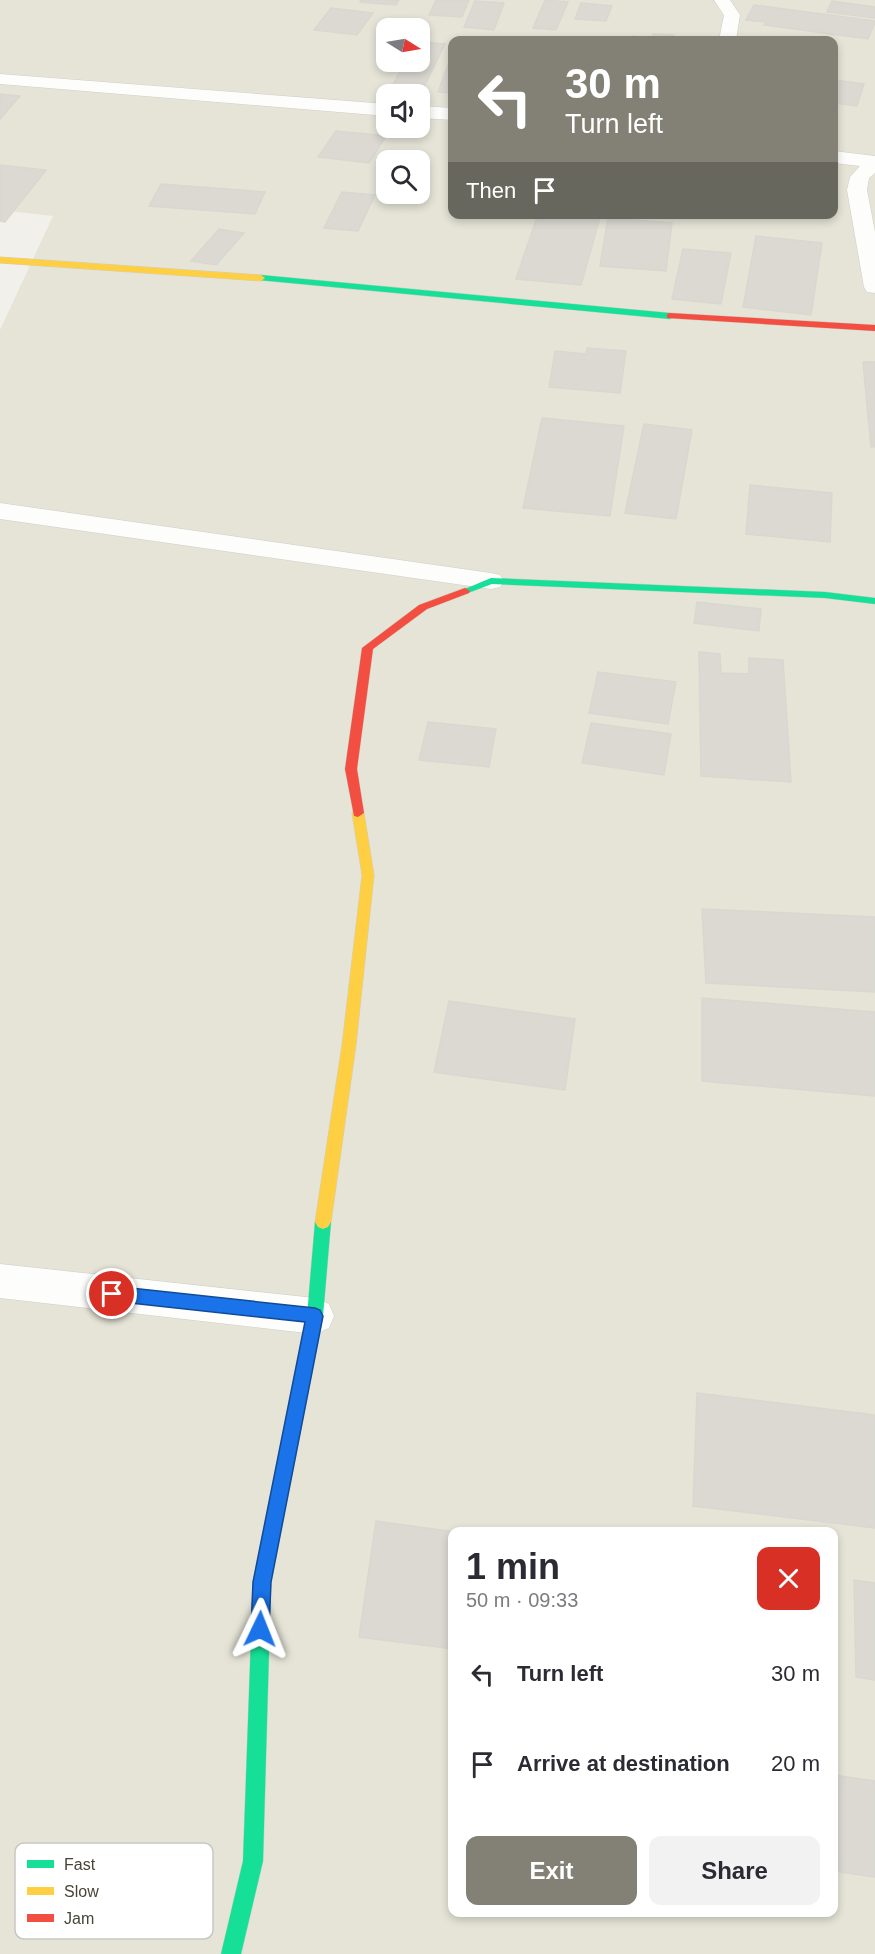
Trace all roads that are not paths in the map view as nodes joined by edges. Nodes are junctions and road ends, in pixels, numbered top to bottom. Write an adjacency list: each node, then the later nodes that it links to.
1 (722, 0): 2 (street)
2 (729, 36)
3 (0, 79): 4 (street)
4 (376, 109)
5 (430, 113): 6 (street)
6 (448, 114)
7 (838, 158): 8 (street)
8 (875, 163): 10 (street)
9 (0, 260): 11 (street)
10 (875, 287)
11 (875, 328)
12 (0, 511): 13 (street)
13 (491, 581): 14 (street); 16 (street)
14 (875, 601)
15 (0, 1281): 16 (street)
16 (315, 1316): 17 (street)
17 (231, 1954)

